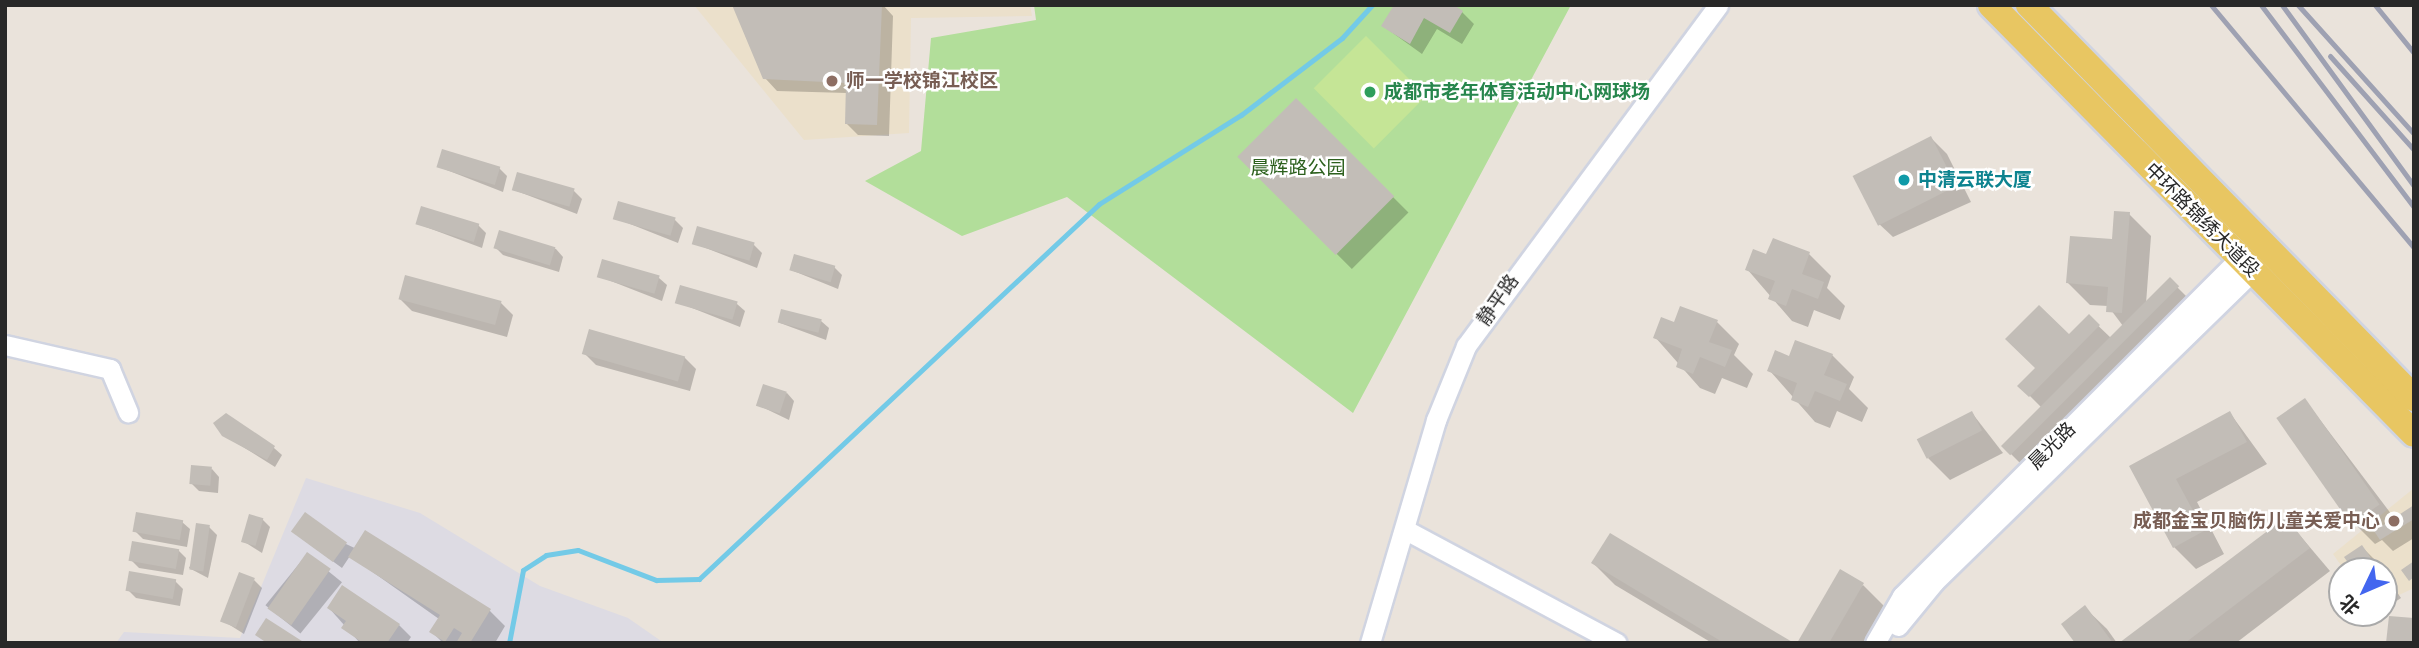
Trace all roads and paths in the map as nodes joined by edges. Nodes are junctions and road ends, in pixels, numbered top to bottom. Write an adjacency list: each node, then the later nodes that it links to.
1 (1718, 5): 9 (street, 静平路)
2 (1991, 5): 4 (main road, 中环路锦绣大道段)
3 (2029, 5): 6 (main road, 中环路锦绣大道段)
4 (2247, 265): 8 (main road, 中环路锦绣大道段); 12 (street, 晨光路); 13 (street, 晨光路)
5 (5, 345): 7 (street)
6 (2414, 398)
7 (128, 412)
8 (2414, 434)
9 (1406, 530): 10 (street, 静平路); 11 (street)
10 (1370, 643)
11 (1616, 643)
12 (1875, 643)
13 (1890, 643)

